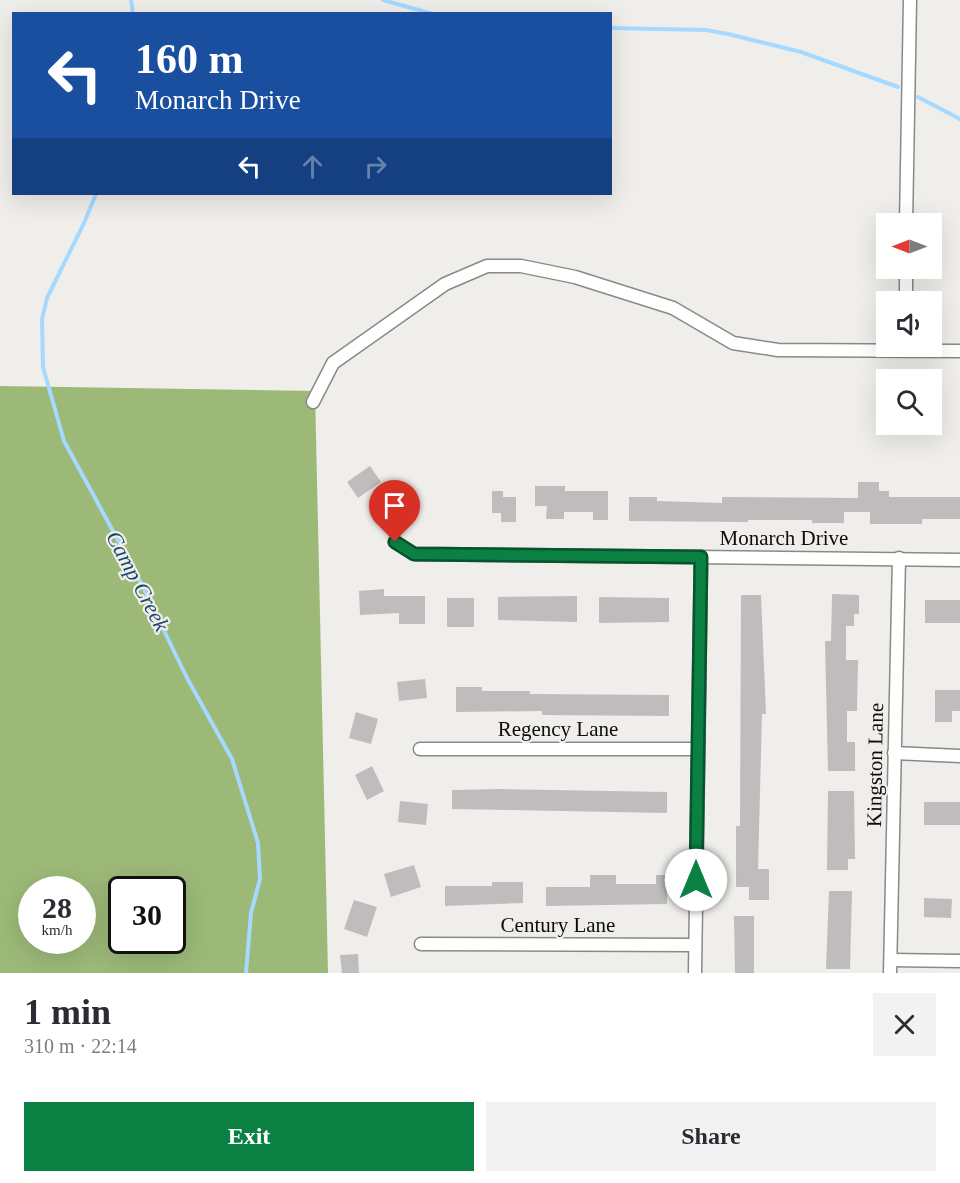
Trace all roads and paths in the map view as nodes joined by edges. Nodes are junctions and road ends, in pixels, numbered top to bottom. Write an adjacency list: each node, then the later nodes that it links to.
1 (910, 0): 2 (street)
2 (906, 213)
3 (876, 348): 6 (street)
4 (942, 350): 5 (street)
5 (960, 351)
6 (313, 402)
7 (395, 542): 8 (street, Monarch Drive)
8 (701, 557): 9 (street, Monarch Drive); 12 (street)
9 (899, 558): 10 (street, Monarch Drive); 13 (street, Kingston Lane)
10 (960, 560)
11 (420, 749): 12 (street, Regency Lane)
12 (696, 749): 16 (street)
13 (894, 753): 14 (street); 17 (street, Kingston Lane)
14 (960, 756)
15 (421, 944): 16 (street, Century Lane)
16 (695, 945): 19 (street)
17 (891, 960): 18 (street); 20 (street, Kingston Lane)
18 (960, 961)
19 (695, 973)
20 (890, 973)

